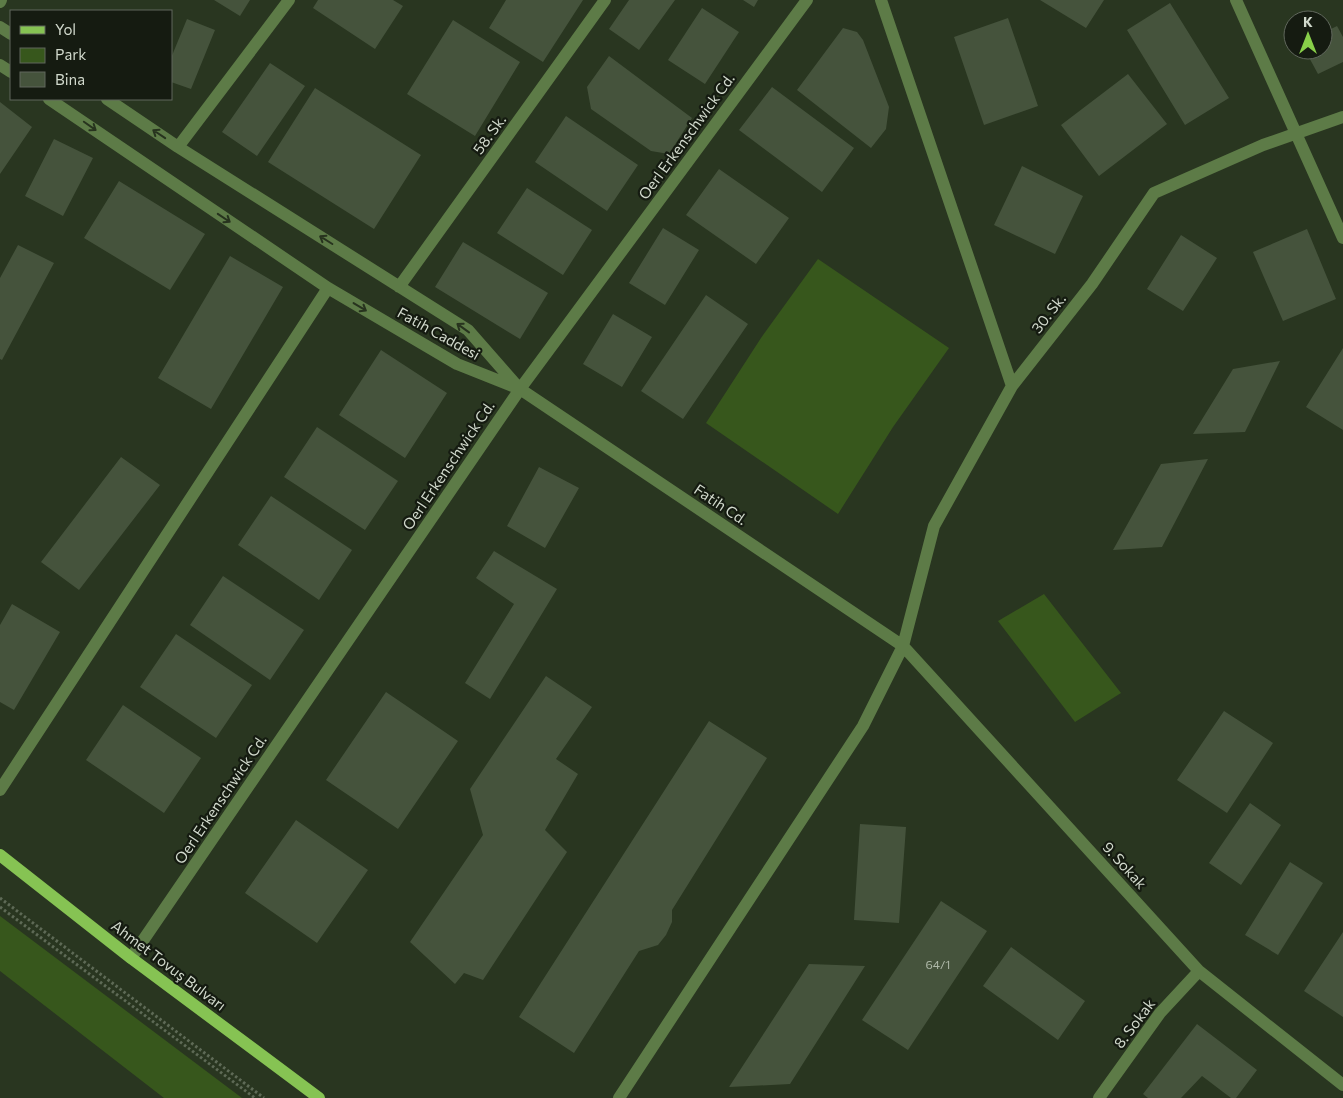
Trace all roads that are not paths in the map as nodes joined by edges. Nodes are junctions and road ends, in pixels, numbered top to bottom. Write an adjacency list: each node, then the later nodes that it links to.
1 (289, 0): 10 (street)
2 (606, 0): 12 (street, 58. Sk.)
3 (807, 0): 15 (street, Oerl Erkenschwick Cd.)
4 (881, 0): 14 (street)
5 (1236, 0): 9 (street)
6 (50, 100): 13 (street, Fatih Caddesi, one-way to 13)
7 (108, 100): 10 (street, Fatih Caddesi, one-way to 7)
8 (1343, 117): 9 (street, 30. Sk.)
9 (1296, 132): 11 (street); 14 (street, 30. Sk.)
10 (178, 147): 12 (street, Fatih Caddesi, one-way to 10)
11 (1343, 238)
12 (400, 287): 15 (street, Fatih Caddesi, one-way to 12)
13 (328, 288): 15 (street, Fatih Caddesi, one-way to 15); 17 (street)
14 (1012, 386): 16 (street, 30. Sk.)
15 (520, 389): 16 (street, Fatih Cd.); 19 (street, Oerl Erkenschwick Cd.)
16 (903, 646): 20 (street, 9. Sokak); 23 (street, 30. Sk.)
17 (0, 790)
18 (0, 855): 19 (main road, Ahmet Tovuş Bulvarı)
19 (131, 958): 22 (main road, Ahmet Tovuş Bulvarı)
20 (1200, 970): 21 (street, 9. Sokak); 24 (street, 8. Sokak)
21 (1343, 1085)
22 (319, 1098)
23 (619, 1098)
24 (1099, 1098)

